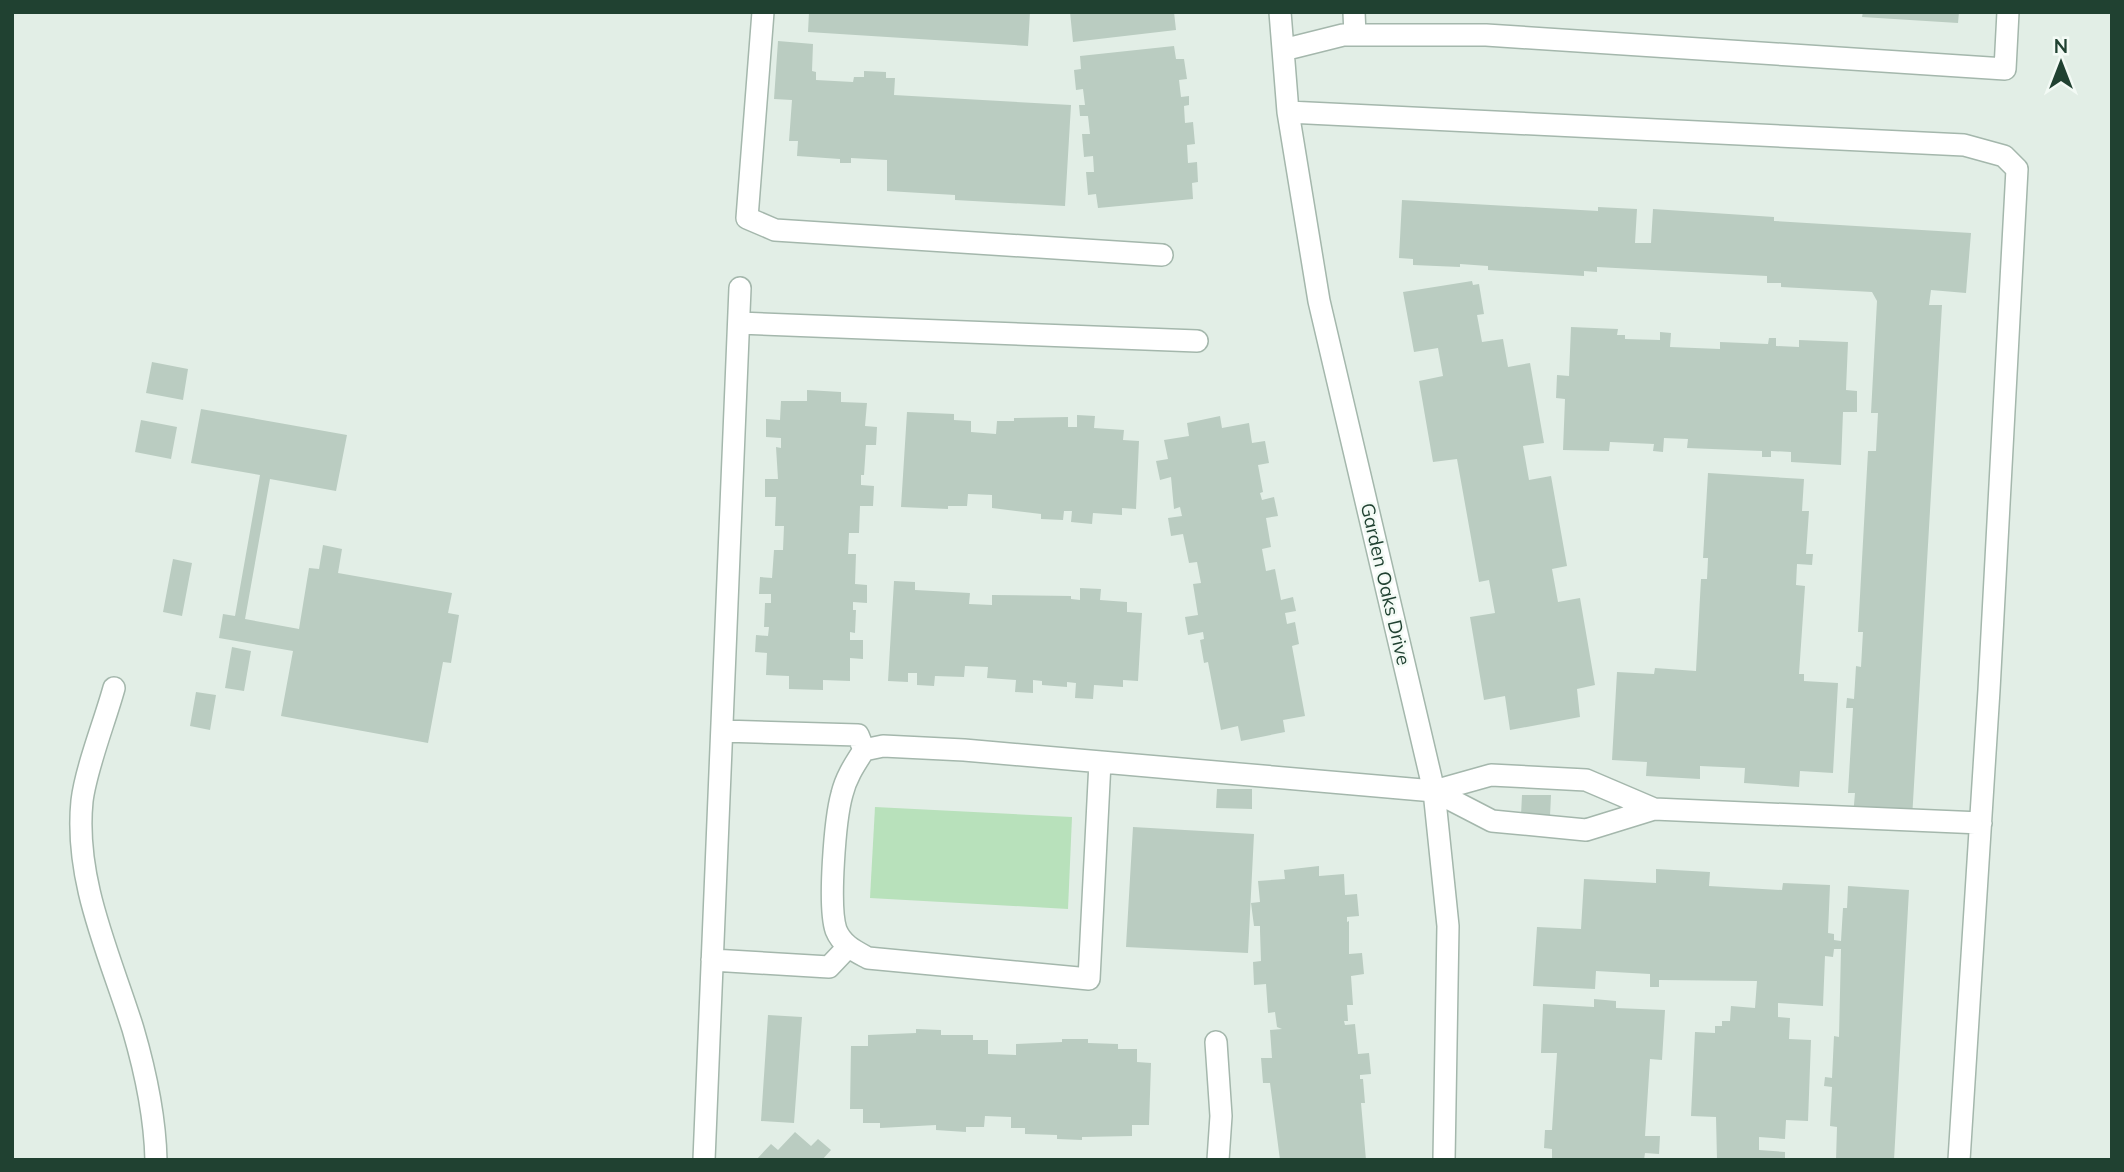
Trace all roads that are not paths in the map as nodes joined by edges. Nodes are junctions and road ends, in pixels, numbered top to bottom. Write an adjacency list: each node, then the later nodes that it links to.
1 (763, 12): 8 (street)
2 (1280, 12): 6 (street, Garden Oaks Drive)
3 (1354, 12): 5 (street)
4 (2008, 12): 5 (street)
5 (1356, 35): 6 (street)
6 (1283, 50): 7 (street, Garden Oaks Drive)
7 (1288, 113): 16 (street, Garden Oaks Drive); 18 (street)
8 (1162, 255)
9 (740, 288): 10 (street)
10 (739, 323): 11 (street); 13 (street)
11 (1197, 341)
12 (114, 688): 22 (street)
13 (722, 731): 14 (street); 20 (street)
14 (864, 750): 15 (street); 19 (street)
15 (1100, 762): 16 (street); 19 (street)
16 (1434, 791): 17 (street); 17 (street); 25 (street, Garden Oaks Drive)
17 (1654, 809): 18 (street)
18 (1981, 823): 26 (street)
19 (848, 947): 20 (street)
20 (712, 960): 23 (street)
21 (1216, 1042): 24 (street)
22 (156, 1160)
23 (704, 1160)
24 (1218, 1160)
25 (1444, 1160)
26 (1959, 1160)

